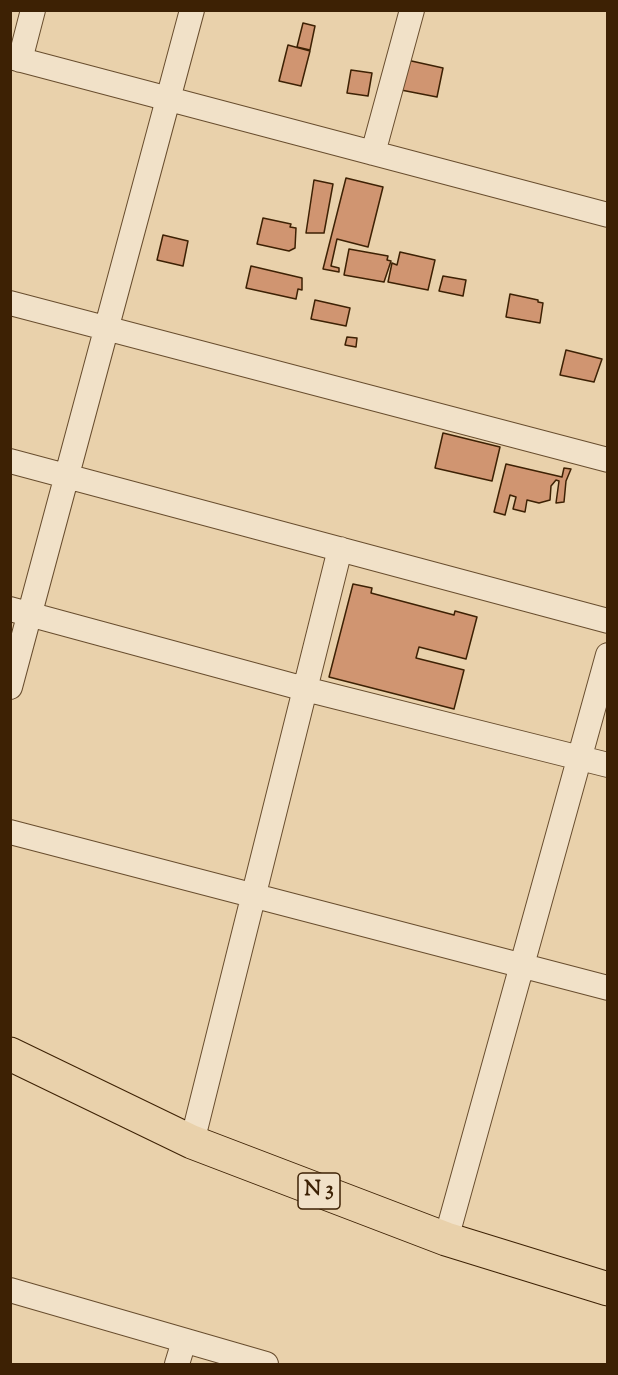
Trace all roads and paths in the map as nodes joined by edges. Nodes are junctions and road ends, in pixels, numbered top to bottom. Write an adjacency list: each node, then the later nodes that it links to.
1 (33, 10): 4 (street)
2 (192, 10): 5 (street)
3 (412, 10): 6 (street)
4 (15, 59): 5 (street)
5 (169, 99): 6 (street); 9 (street)
6 (373, 153): 7 (street)
7 (608, 215)
8 (10, 303): 9 (street)
9 (107, 328): 10 (street); 12 (street)
10 (608, 460)
11 (10, 461): 12 (street)
12 (67, 477): 13 (street); 14 (street)
13 (340, 549): 15 (street); 18 (street)
14 (20, 612): 17 (street); 18 (street)
15 (608, 621)
16 (608, 655): 19 (street)
17 (10, 687)
18 (305, 689): 19 (street); 22 (street)
19 (579, 757): 20 (street); 23 (street)
20 (608, 765)
21 (10, 832): 22 (street)
22 (254, 895): 23 (street); 26 (street)
23 (520, 965): 24 (street); 27 (street)
24 (608, 988)
25 (10, 1054): 26 (main road, N 3)
26 (192, 1142): 27 (main road, N 3)
27 (446, 1239): 28 (main road, N 3)
28 (608, 1289)
29 (10, 1290): 30 (street)
30 (184, 1341): 31 (street); 32 (street)
31 (177, 1365)
32 (266, 1365)

